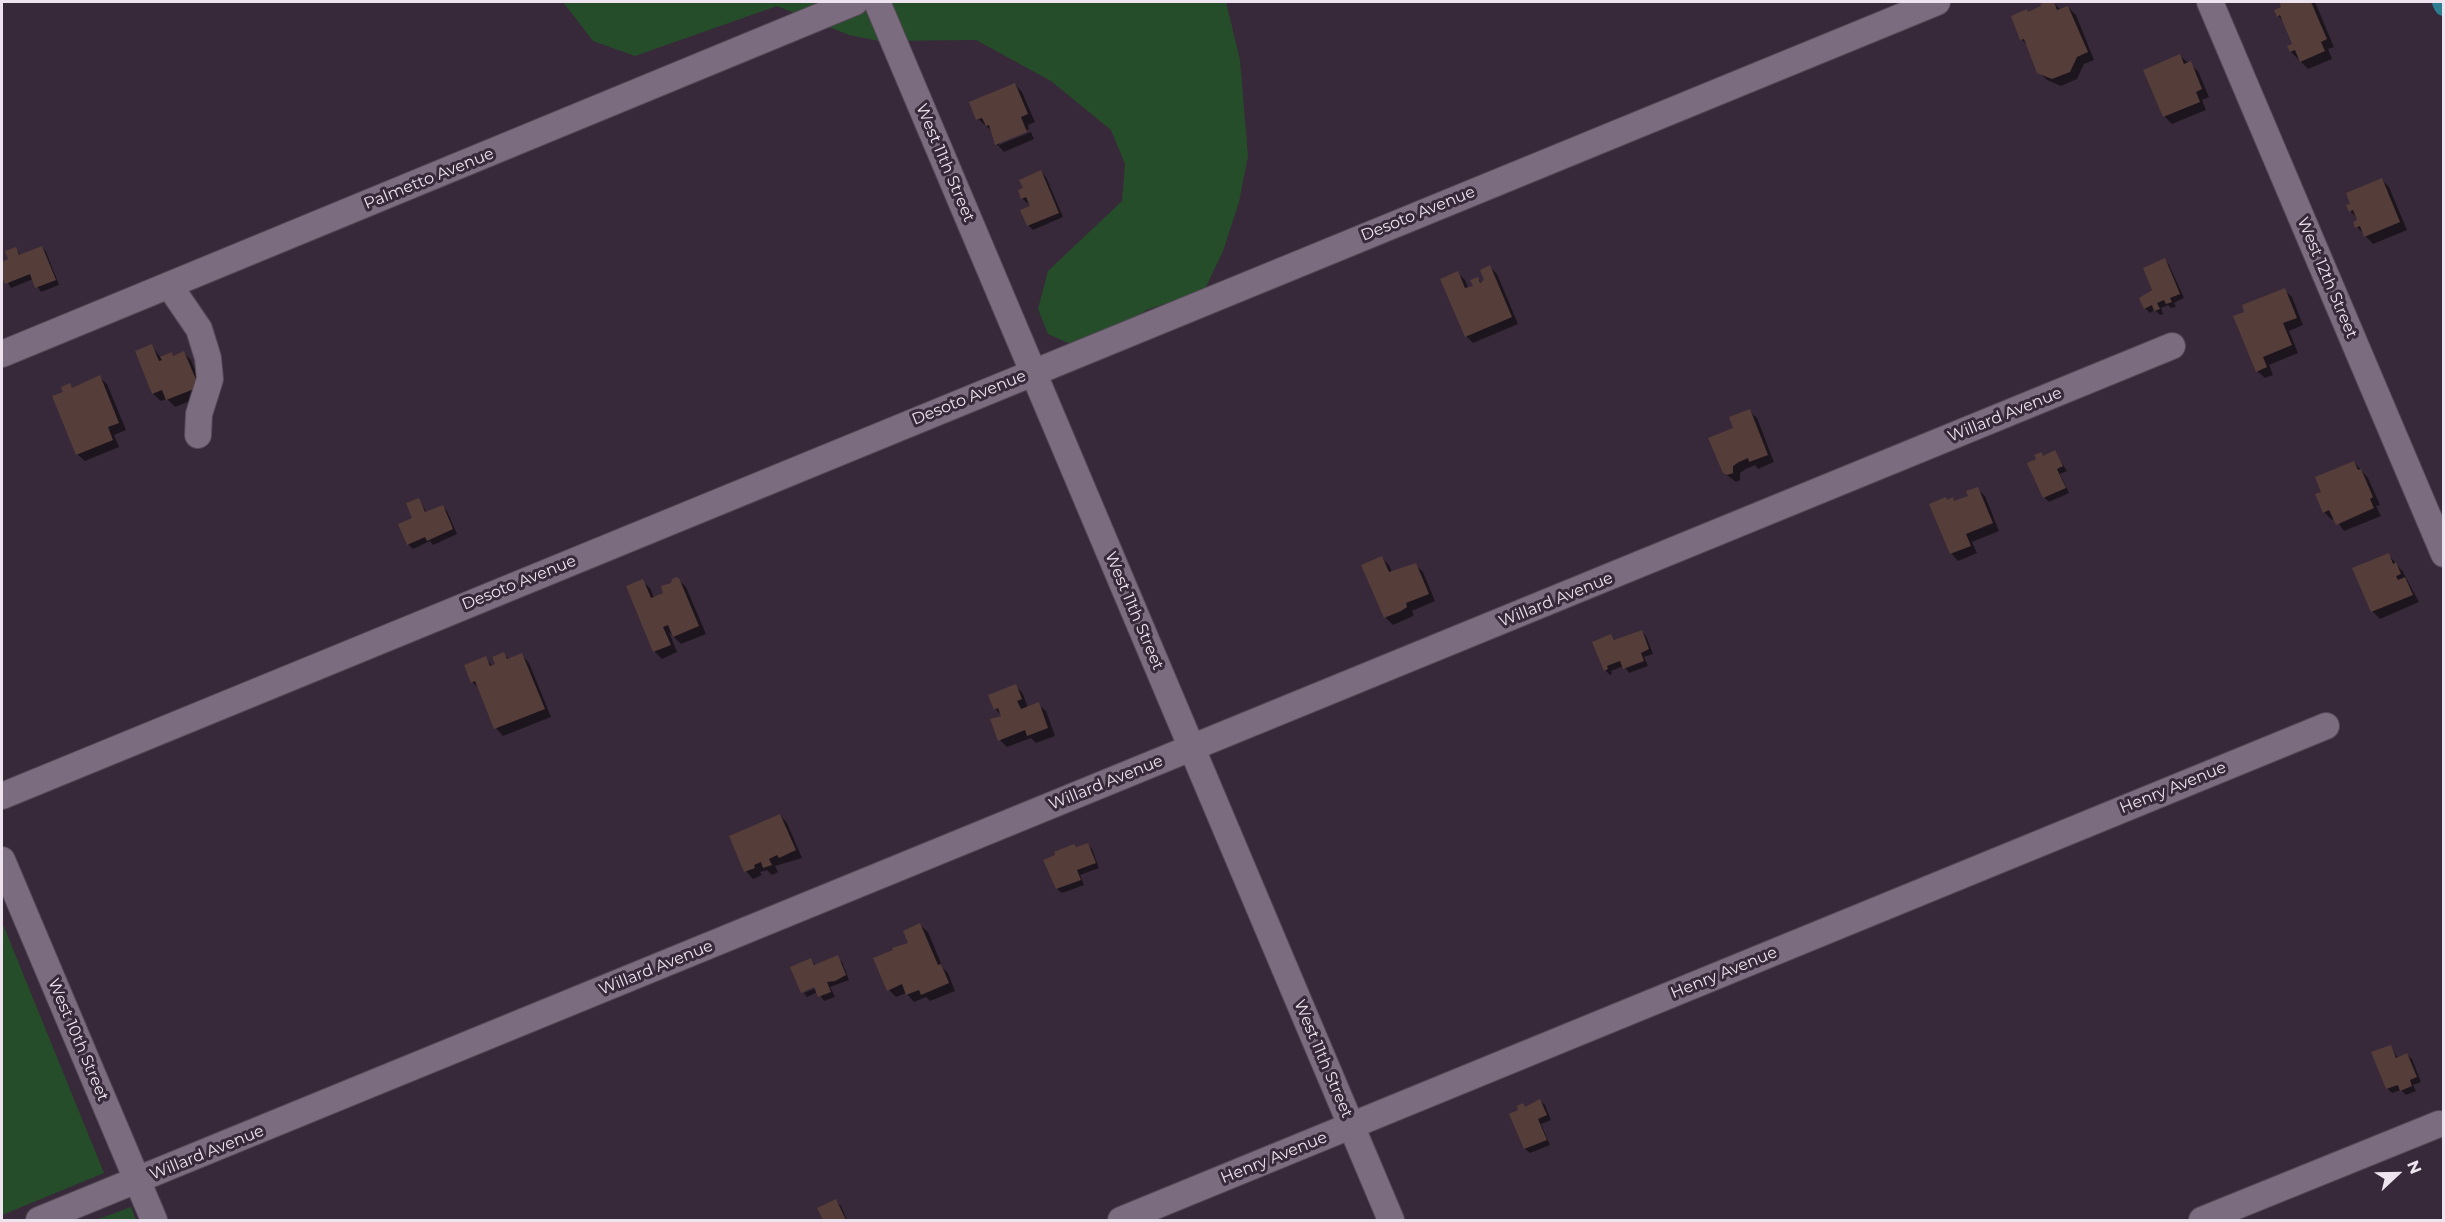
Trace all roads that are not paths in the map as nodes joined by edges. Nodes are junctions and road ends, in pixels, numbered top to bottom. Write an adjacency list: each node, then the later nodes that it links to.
1 (855, 2): 5 (street, Palmetto Avenue)
2 (877, 2): 8 (street, West 11th Street)
3 (1936, 2): 8 (street, Desoto Avenue)
4 (2210, 2): 10 (street, West 12th Street)
5 (169, 285): 7 (street, Palmetto Avenue); 9 (street)
6 (2172, 346): 12 (street, Willard Avenue)
7 (2, 354)
8 (1033, 372): 12 (street, West 11th Street); 13 (street, Desoto Avenue)
9 (198, 435)
10 (2444, 554)
11 (2326, 726): 16 (street, Henry Avenue)
12 (1190, 748): 16 (street, West 11th Street); 17 (street, Willard Avenue)
13 (2, 796)
14 (2, 860): 17 (street, West 10th Street)
15 (2439, 1124): 22 (street)
16 (1351, 1126): 20 (street, Henry Avenue); 21 (street, West 11th Street)
17 (137, 1181): 18 (street, Willard Avenue); 19 (street, West 10th Street)
18 (39, 1221)
19 (154, 1221)
20 (1121, 1221)
21 (1391, 1221)
22 (2202, 1221)

